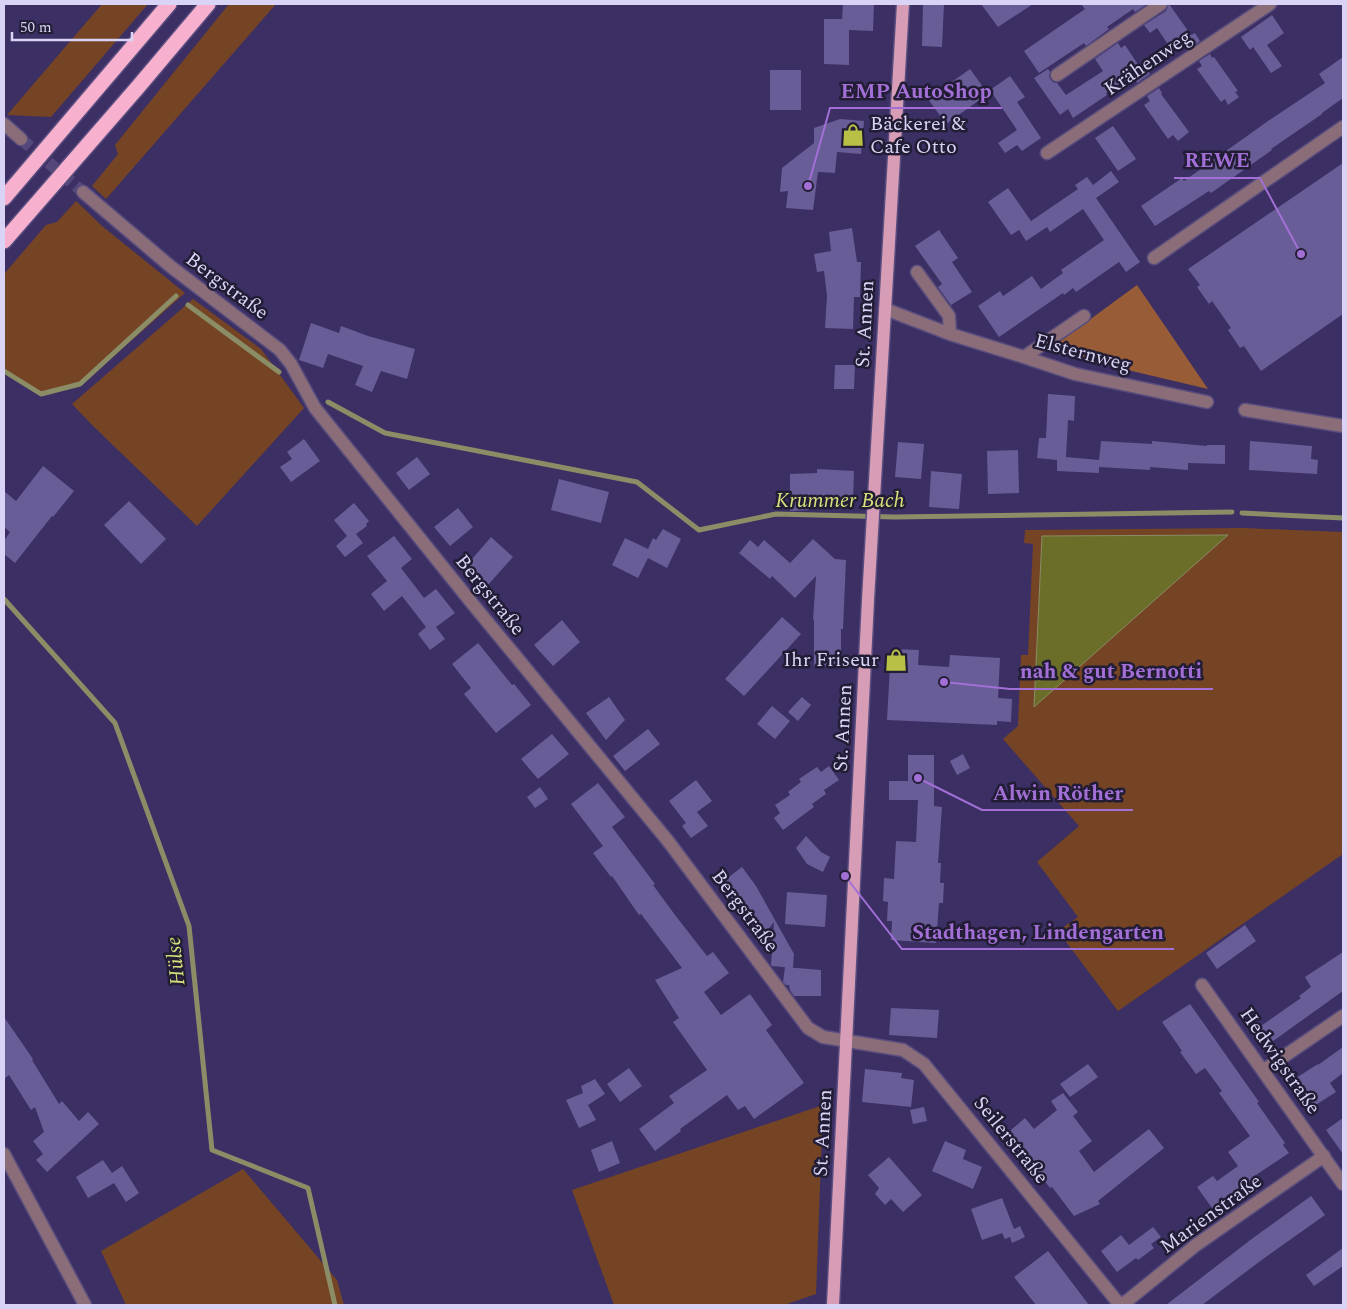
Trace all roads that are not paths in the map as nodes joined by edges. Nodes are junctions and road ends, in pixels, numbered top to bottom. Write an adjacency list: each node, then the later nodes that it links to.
1 (169, 4): 12 (highway)
2 (208, 4): 13 (highway)
3 (903, 4): 16 (main road, St. Annen)
4 (1161, 4): 6 (street, Krähenweg)
5 (1270, 4): 10 (street, Krähenweg)
6 (1057, 75)
7 (4, 124): 9 (street)
8 (1343, 127): 14 (street)
9 (21, 139)
10 (1047, 153)
11 (83, 192): 25 (street, Bergstraße)
12 (4, 198)
13 (4, 241)
14 (1154, 258)
15 (918, 272): 18 (street)
16 (885, 309): 18 (street, Elsternweg); 25 (main road, St. Annen)
17 (1084, 316): 19 (street)
18 (950, 334): 19 (street, Elsternweg)
19 (1024, 356): 20 (street, Elsternweg)
20 (1207, 402)
21 (1245, 410): 22 (street)
22 (1343, 426)
23 (1202, 985): 26 (street, Hedwigstraße)
24 (1343, 1016): 26 (street)
25 (846, 1041): 31 (main road, St. Annen); 32 (street, Seilerstraße)
26 (1264, 1070): 28 (street, Hedwigstraße)
27 (4, 1154): 30 (street)
28 (1324, 1156): 29 (street, Hedwigstraße); 32 (street, Marienstraße)
29 (1343, 1184)
30 (85, 1305)
31 (834, 1305)
32 (1121, 1305)

